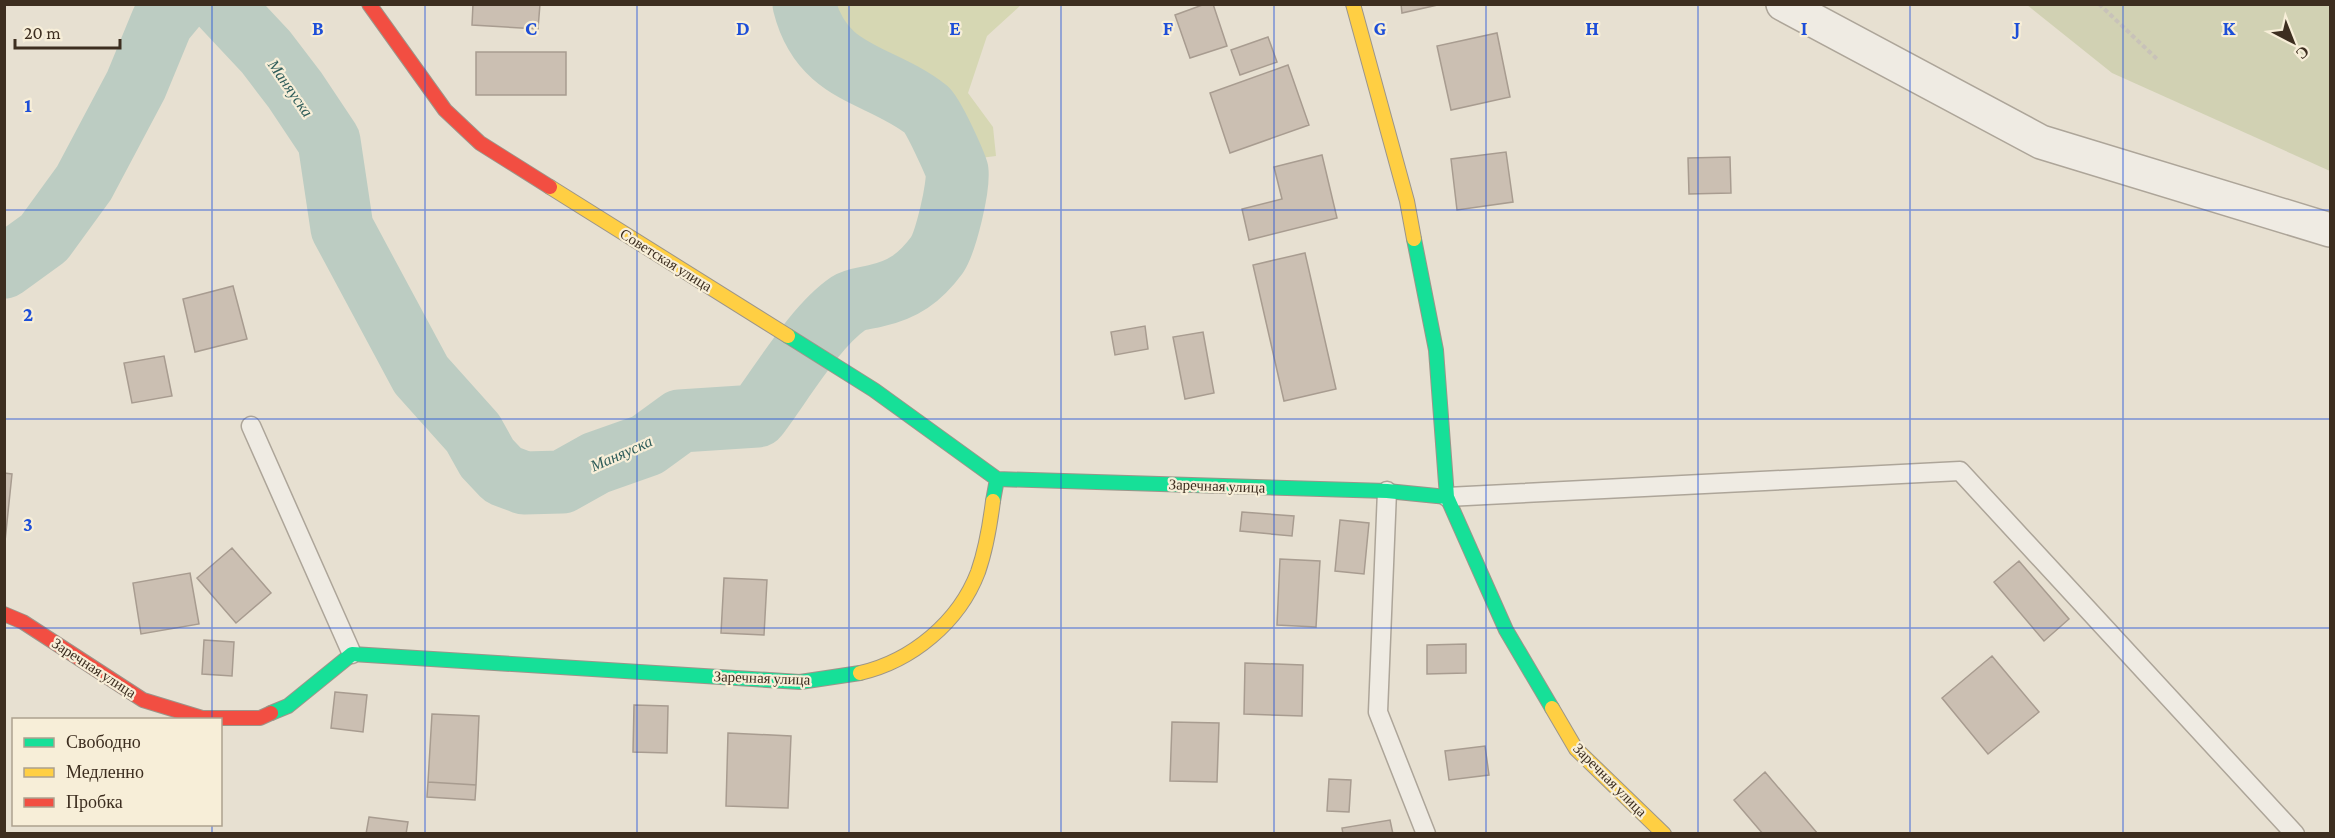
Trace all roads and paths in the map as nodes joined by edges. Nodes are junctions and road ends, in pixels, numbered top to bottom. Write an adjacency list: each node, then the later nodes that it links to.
1 (369, 4): 8 (street, Советская улица)
2 (1353, 4): 10 (street, Заречная улица)
3 (1783, 4): 6 (street)
4 (2099, 4): 5 (path)
5 (2157, 59)
6 (2331, 230)
7 (251, 426): 12 (lane)
8 (997, 479): 9 (street, Заречная улица); 12 (street, Заречная улица)
9 (1387, 491): 10 (street, Заречная улица); 13 (lane)
10 (1447, 497): 14 (street, Заречная улица); 15 (lane)
11 (4, 614): 12 (street, Заречная улица)
12 (352, 654)
13 (1426, 834)
14 (1664, 834)
15 (2295, 834)

